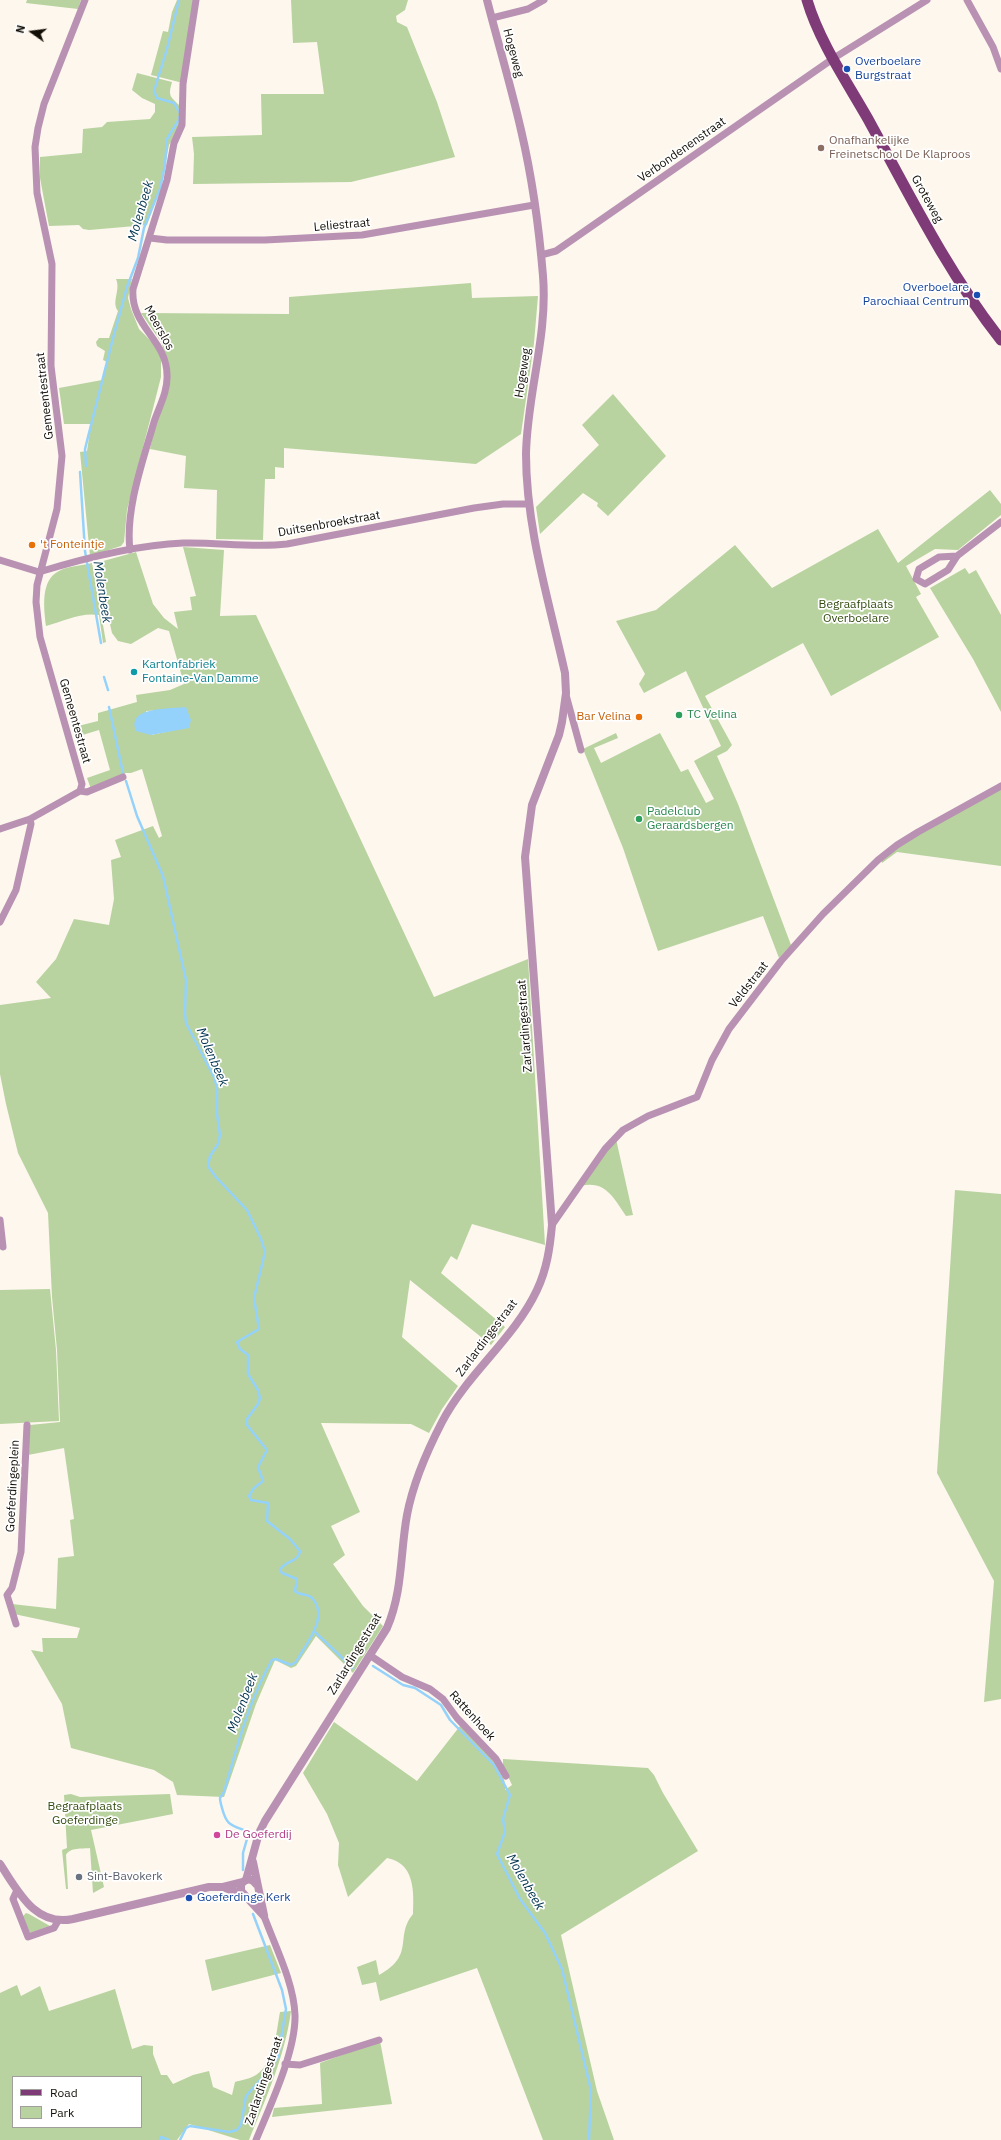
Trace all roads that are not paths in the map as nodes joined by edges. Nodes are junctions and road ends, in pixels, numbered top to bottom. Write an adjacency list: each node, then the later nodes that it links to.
1 (85, 0): 20 (street, Gemeentestraat)
2 (196, 0): 12 (street, Meerslos)
3 (487, 0): 8 (street, Hogeweg)
4 (544, 0): 8 (street)
5 (807, 0): 9 (main road, Groteweg)
6 (927, 0): 9 (street, Verbondenenstraat)
7 (967, 0): 10 (street)
8 (492, 18): 11 (street, Hogeweg)
9 (834, 58): 13 (street, Verbondenenstraat); 14 (main road, Groteweg)
10 (1001, 69)
11 (534, 205): 12 (street, Leliestraat); 13 (street, Hogeweg)
12 (150, 238): 17 (street, Meerslos)
13 (541, 256): 15 (street, Hogeweg)
14 (1001, 340)
15 (529, 504): 17 (street, Duitsenbroekstraat); 21 (street, Hogeweg)
16 (1001, 522): 18 (street)
17 (130, 550): 20 (street, Duitsenbroekstraat)
18 (957, 556): 18 (street)
19 (0, 560): 20 (street)
20 (39, 572): 25 (street, Gemeentestraat)
21 (566, 693): 22 (street, Hogeweg); 30 (street, Zarlardingestraat)
22 (581, 750)
23 (123, 777): 25 (street)
24 (1001, 786): 30 (street, Veldstraat)
25 (80, 791): 26 (street)
26 (30, 819): 27 (street); 28 (street)
27 (0, 829)
28 (0, 922)
29 (0, 1220): 31 (street)
30 (552, 1225): 35 (street, Zarlardingestraat)
31 (3, 1247)
32 (28, 1425): 33 (street, Goeferdingeplein)
33 (4, 1595): 34 (street, Goeferdingeplein)
34 (16, 1624)
35 (371, 1656): 36 (street, Rattenhoek); 37 (street, Zarlardingestraat)
36 (506, 1776)
37 (253, 1860): 39 (street, Zarlardingestraat); 40 (street, Zarlardingestraat)
38 (0, 1864): 42 (street)
39 (244, 1881): 40 (street); 41 (street); 43 (street, Zarlardingestraat)
40 (257, 1886): 43 (street); 44 (street, Zarlardingestraat)
41 (223, 1887): 43 (street); 45 (street)
42 (17, 1890): 45 (street); 45 (street)
43 (245, 1896): 44 (street, Zarlardingestraat)
44 (264, 1916): 47 (street, Zarlardingestraat)
45 (58, 1921)
46 (379, 2040): 47 (street)
47 (285, 2064): 48 (street, Zarlardingestraat)
48 (256, 2140)

